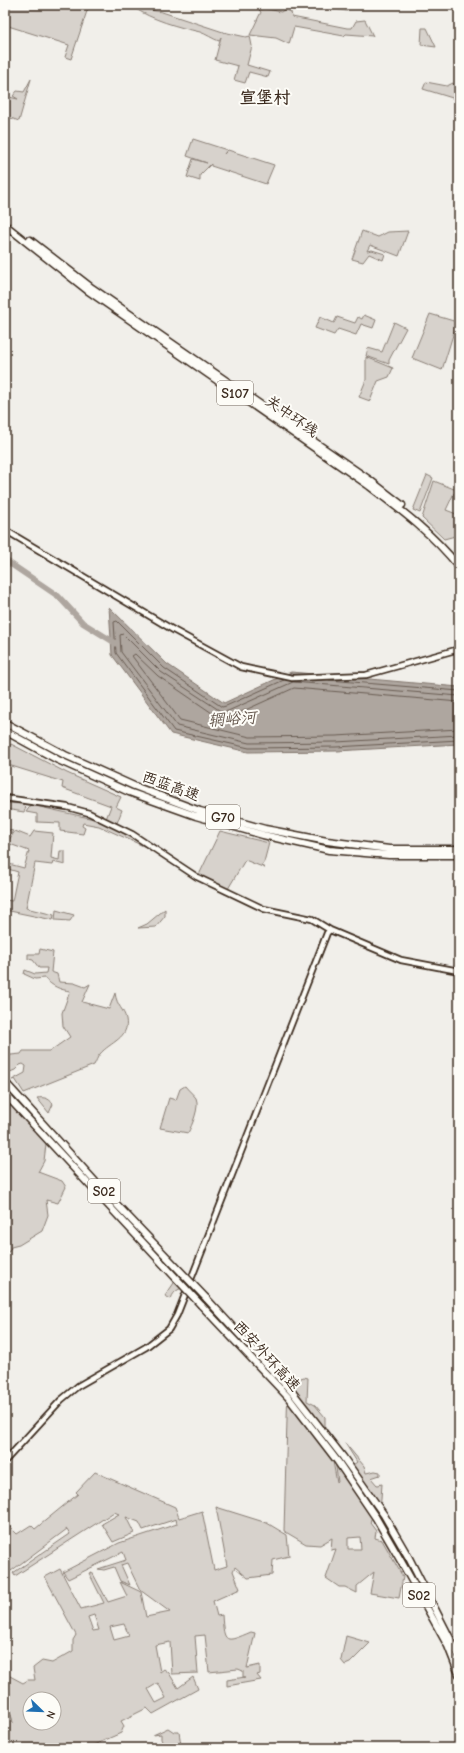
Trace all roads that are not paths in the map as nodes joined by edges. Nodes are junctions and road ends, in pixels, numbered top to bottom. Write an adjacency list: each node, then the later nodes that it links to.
1 (5, 220): 4 (highway, 关中环线 / S107)
2 (5, 225): 5 (highway, 关中环线 / S107)
3 (5, 530): 6 (street)
4 (459, 561)
5 (459, 567)
6 (459, 649)
7 (5, 722): 10 (highway, 西蓝高速 / G70)
8 (5, 731): 11 (highway, 西蓝高速 / G70)
9 (5, 798): 12 (street)
10 (459, 849)
11 (459, 855)
12 (330, 930): 13 (street); 16 (street)
13 (459, 971)
14 (5, 1082): 17 (highway, 西安外环高速 / S02, bridge)
15 (5, 1094): 18 (highway, 西安外环高速 / S02, bridge)
16 (5, 1461)
17 (459, 1656)
18 (459, 1674)

